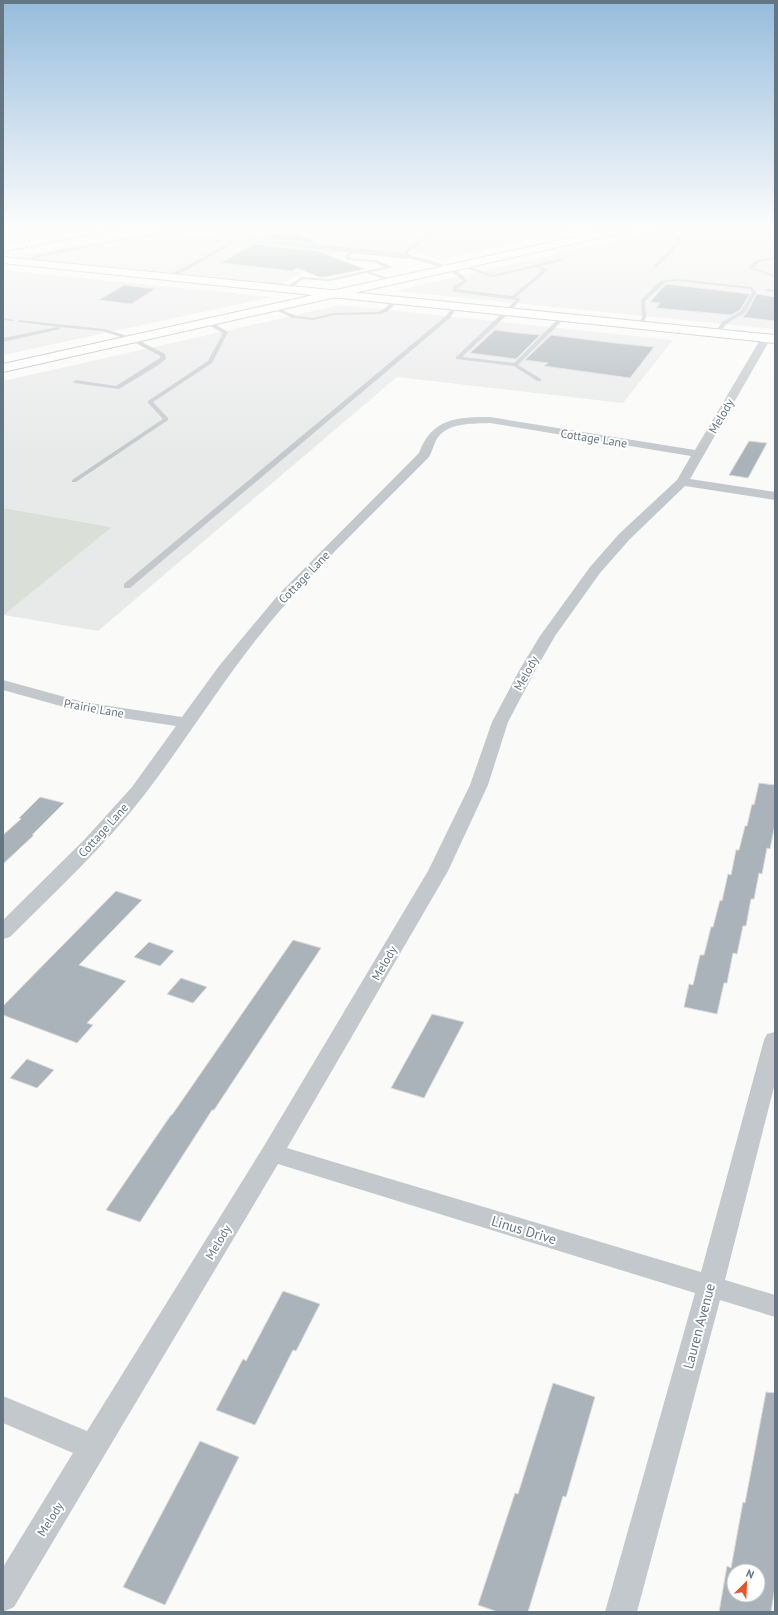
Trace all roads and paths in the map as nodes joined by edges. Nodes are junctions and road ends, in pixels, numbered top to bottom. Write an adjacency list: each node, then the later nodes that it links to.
1 (290, 304): 8 (main road)
2 (392, 304): 8 (lane)
3 (440, 304): 7 (main road)
4 (514, 304): 9 (lane)
5 (643, 304): 15 (lane)
6 (747, 304): 17 (lane)
7 (456, 306): 9 (main road); 29 (lane)
8 (273, 308): 14 (main road)
9 (507, 312): 10 (main road); 21 (lane)
10 (563, 317): 15 (main road); 21 (lane)
11 (3, 319): 12 (lane)
12 (12, 320)
13 (20, 321): 16 (lane)
14 (208, 322): 19 (main road); 26 (lane)
15 (640, 325): 17 (main road)
16 (65, 326): 19 (lane); 20 (lane)
17 (717, 333): 18 (main road)
18 (771, 338): 25 (street, Melody)
19 (132, 339): 22 (main road); 24 (lane)
20 (3, 340)
21 (515, 365): 23 (lane)
22 (3, 368)
23 (539, 380)
24 (76, 382)
25 (699, 454): 27 (street, Melody); 31 (street, Cottage Lane)
26 (74, 481)
27 (682, 482): 28 (street); 34 (street, Melody)
28 (775, 496)
29 (127, 586)
30 (3, 685): 31 (street, Prairie Lane)
31 (187, 723): 32 (street, Cottage Lane)
32 (3, 932)
33 (775, 1040): 35 (street, Lauren Avenue)
34 (272, 1153): 35 (street, Linus Drive); 38 (street, Melody)
35 (710, 1287): 36 (street, Linus Drive); 40 (street, Lauren Avenue)
36 (775, 1306)
37 (3, 1408): 38 (street)
38 (94, 1448): 39 (street, Melody)
39 (3, 1596)
40 (622, 1612)

